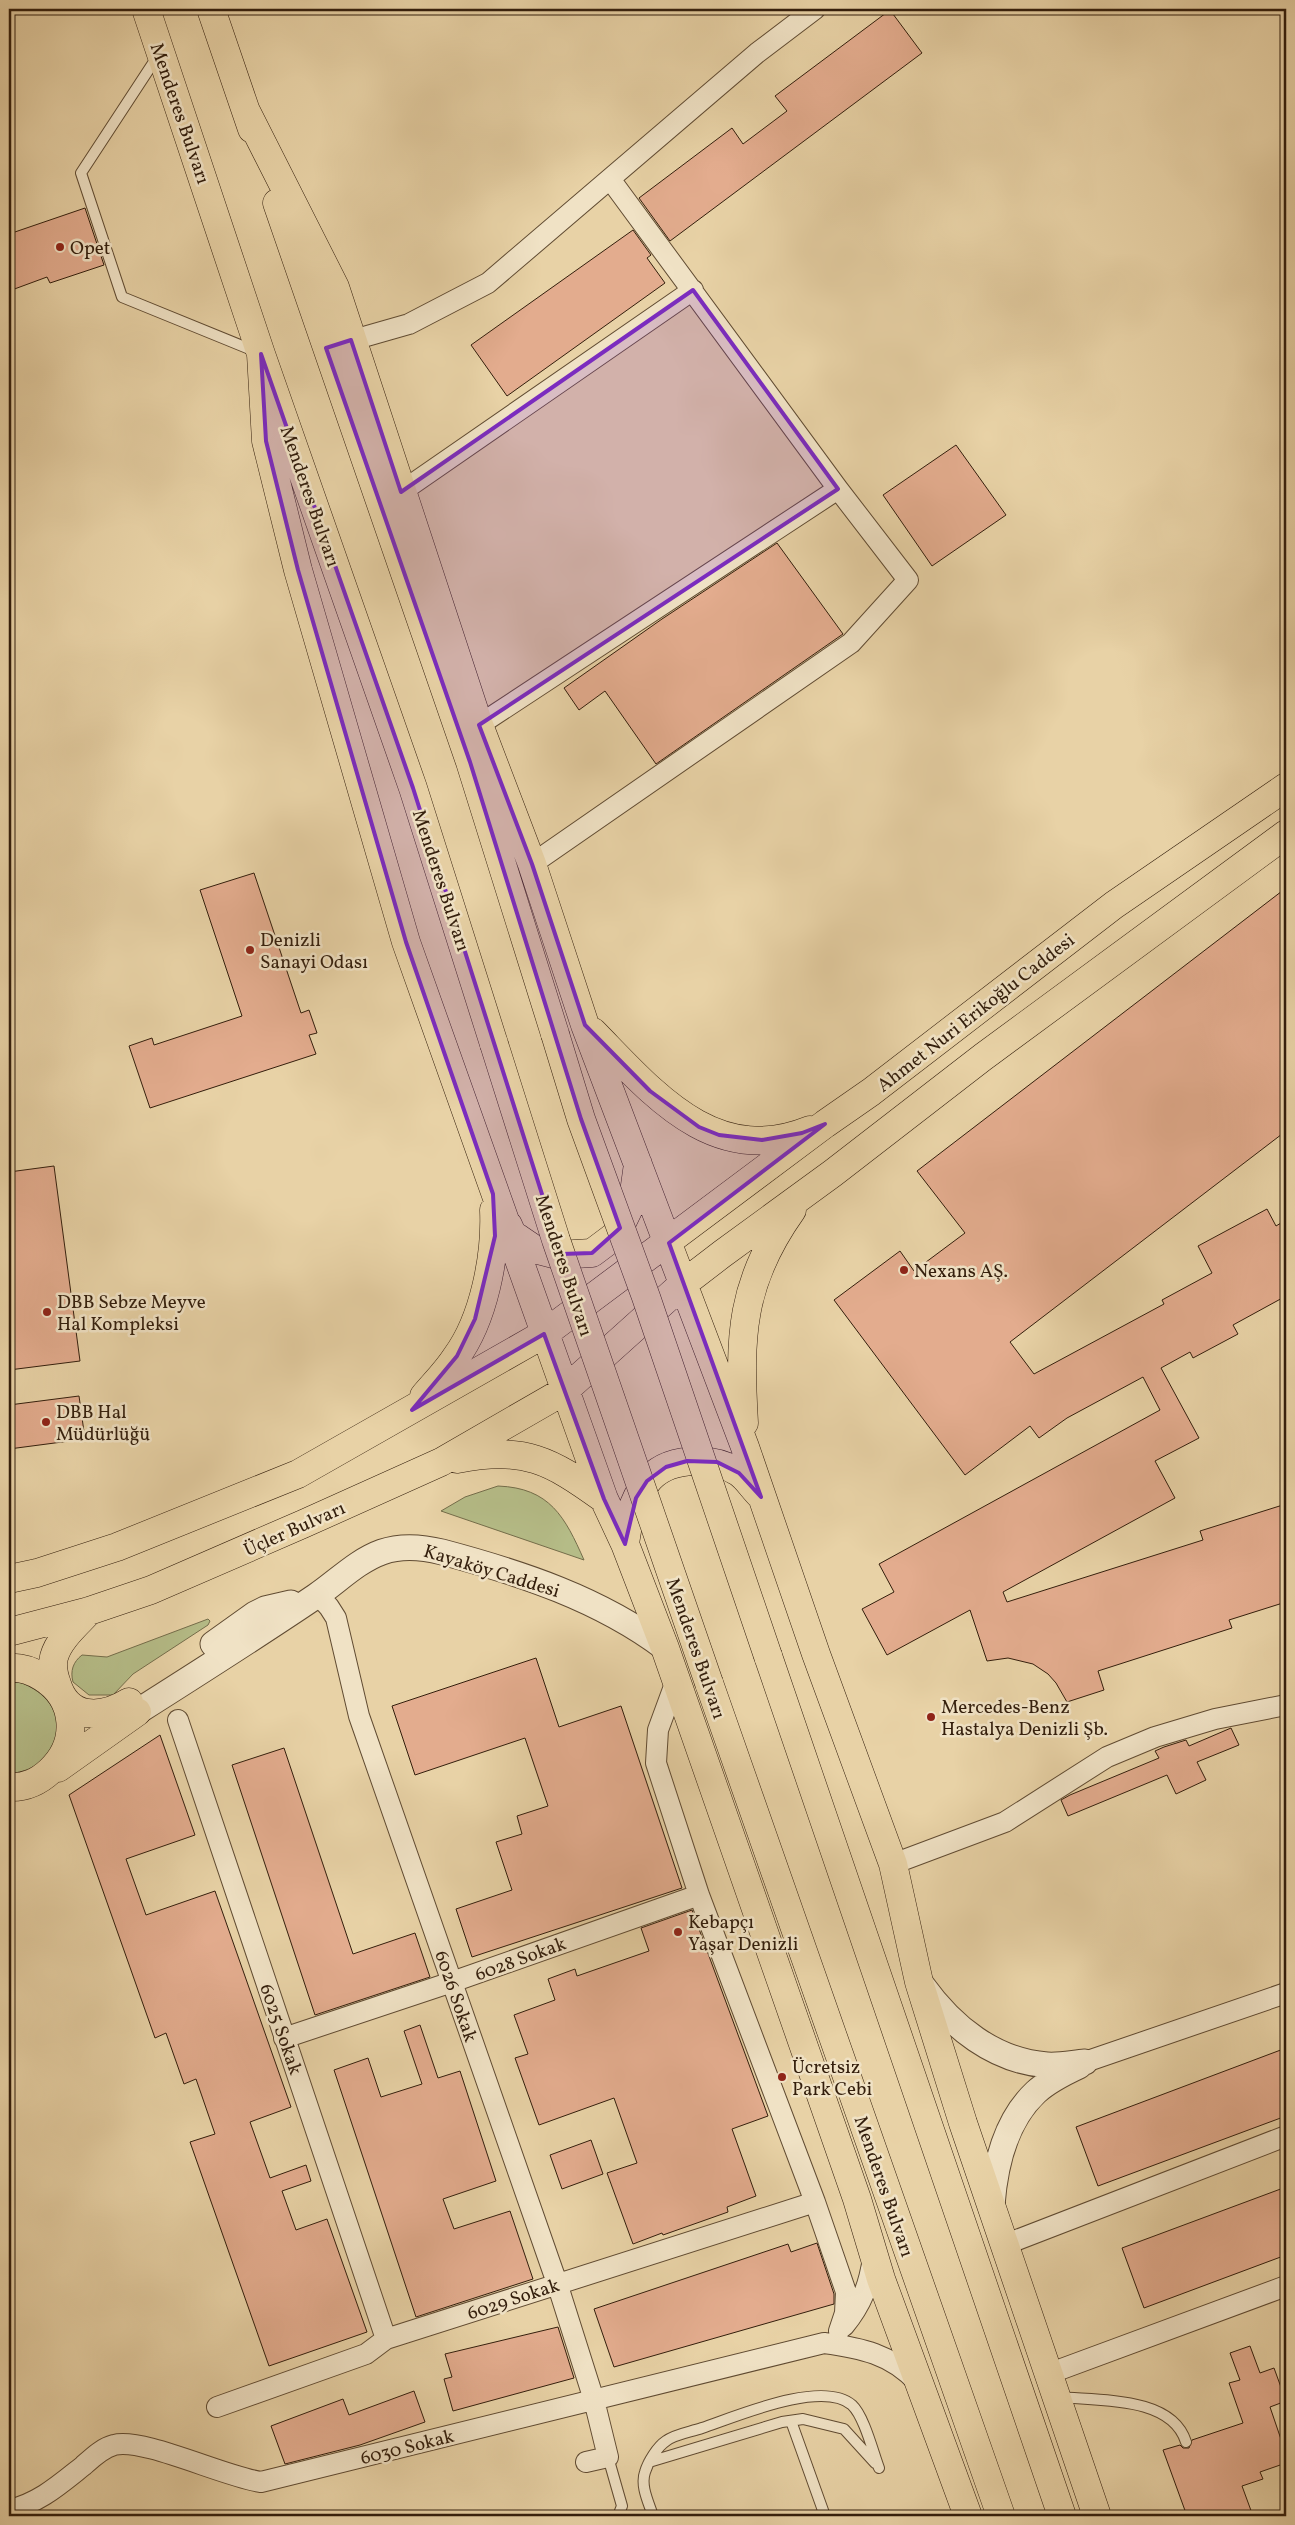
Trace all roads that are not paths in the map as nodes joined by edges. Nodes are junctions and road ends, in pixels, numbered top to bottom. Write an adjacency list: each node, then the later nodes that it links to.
1 (146, 9): 4 (main road, Menderes Bulvarı)
2 (212, 9): 5 (main road)
3 (815, 9): 6 (street)
4 (161, 52): 10 (main road, Menderes Bulvarı); 10 (lane)
5 (246, 111): 8 (main road); 9 (main road)
6 (610, 179): 7 (street); 8 (street)
7 (693, 290): 11 (street); 12 (street)
8 (351, 340): 9 (street); 12 (main road)
9 (326, 348): 63 (main road, bridge)
10 (261, 354): 20 (main road); 77 (main road, Menderes Bulvarı, bridge)
11 (838, 489): 13 (street); 16 (street)
12 (401, 492): 13 (main road)
13 (479, 725): 16 (main road)
14 (1286, 787): 18 (main road, Ahmet Nuri Erikoğlu Caddesi)
15 (1286, 834): 21 (main road)
16 (532, 864): 17 (main road)
17 (585, 1024): 18 (main road); 19 (main road)
18 (825, 1124): 22 (main road, Ahmet Nuri Erikoğlu Caddesi)
19 (638, 1161): 20 (main road); 22 (main road)
20 (493, 1194): 24 (main road); 26 (main road)
21 (802, 1195): 23 (main road); 27 (main road)
22 (669, 1243): 23 (main road); 24 (main road, Ahmet Nuri Erikoğlu Caddesi)
23 (683, 1284): 25 (main road, Üçler Bulvarı); 27 (main road)
24 (544, 1334): 25 (main road); 26 (main road)
25 (564, 1391): 28 (main road, Üçler Bulvarı); 30 (main road)
26 (412, 1410): 32 (main road)
27 (745, 1447): 29 (main road)
28 (441, 1462): 30 (main road); 34 (main road, Üçler Bulvarı)
29 (762, 1497): 31 (main road); 46 (main road)
30 (604, 1499): 31 (main road)
31 (625, 1544): 36 (main road)
32 (11, 1577)
33 (318, 1595): 36 (street, Kayaköy Caddesi); 41 (street, Kayaköy Caddesi); 48 (street, 6026 Sokak)
34 (89, 1611): 35 (main road, Üçler Bulvarı); 39 (main road)
35 (9, 1632)
36 (665, 1648): 38 (main road)
37 (9, 1668): 39 (main road)
38 (676, 1681): 47 (street); 57 (main road)
39 (64, 1699): 41 (main road); 43 (main road)
40 (1286, 1705): 46 (street)
41 (133, 1707): 43 (main road)
42 (178, 1720): 51 (street, 6025 Sokak)
43 (41, 1779): 44 (main road); 45 (main road)
44 (9, 1788)
45 (9, 1801)
46 (893, 1864): 49 (main road)
47 (699, 1894): 48 (street, 6028 Sokak); 54 (street)
48 (452, 1982): 51 (street, 6028 Sokak); 58 (street, 6026 Sokak)
49 (919, 1982): 52 (street); 55 (main road)
50 (1286, 1992): 52 (street)
51 (284, 2038): 61 (street, 6025 Sokak)
52 (1086, 2062): 55 (street)
53 (1286, 2136): 56 (street)
54 (815, 2202): 58 (street, 6029 Sokak); 60 (street)
55 (992, 2205): 56 (main road)
56 (1004, 2245): 63 (main road); 64 (main road)
57 (873, 2253): 60 (street); 62 (main road)
58 (557, 2283): 61 (street, 6029 Sokak); 65 (street, 6026 Sokak)
59 (1286, 2286): 64 (street)
60 (831, 2337): 62 (street, 6030 Sokak); 65 (street, 6030 Sokak)
61 (386, 2339): 66 (street, 6029 Sokak)
62 (920, 2385): 76 (main road)
63 (1019, 2386): 64 (street); 78 (main road)
64 (1052, 2386): 68 (lane); 79 (main road)
65 (594, 2400): 69 (street, 6026 Sokak); 72 (street, 6030 Sokak)
66 (217, 2407)
67 (791, 2420): 71 (lane); 71 (lane); 75 (lane)
68 (1186, 2442)
69 (608, 2457): 70 (street); 73 (lane)
70 (586, 2462)
71 (649, 2462): 74 (lane)
72 (9, 2510)
73 (618, 2516)
74 (654, 2516)
75 (825, 2516)
76 (968, 2516)
77 (1001, 2516)
78 (1062, 2516)
79 (1097, 2516)

